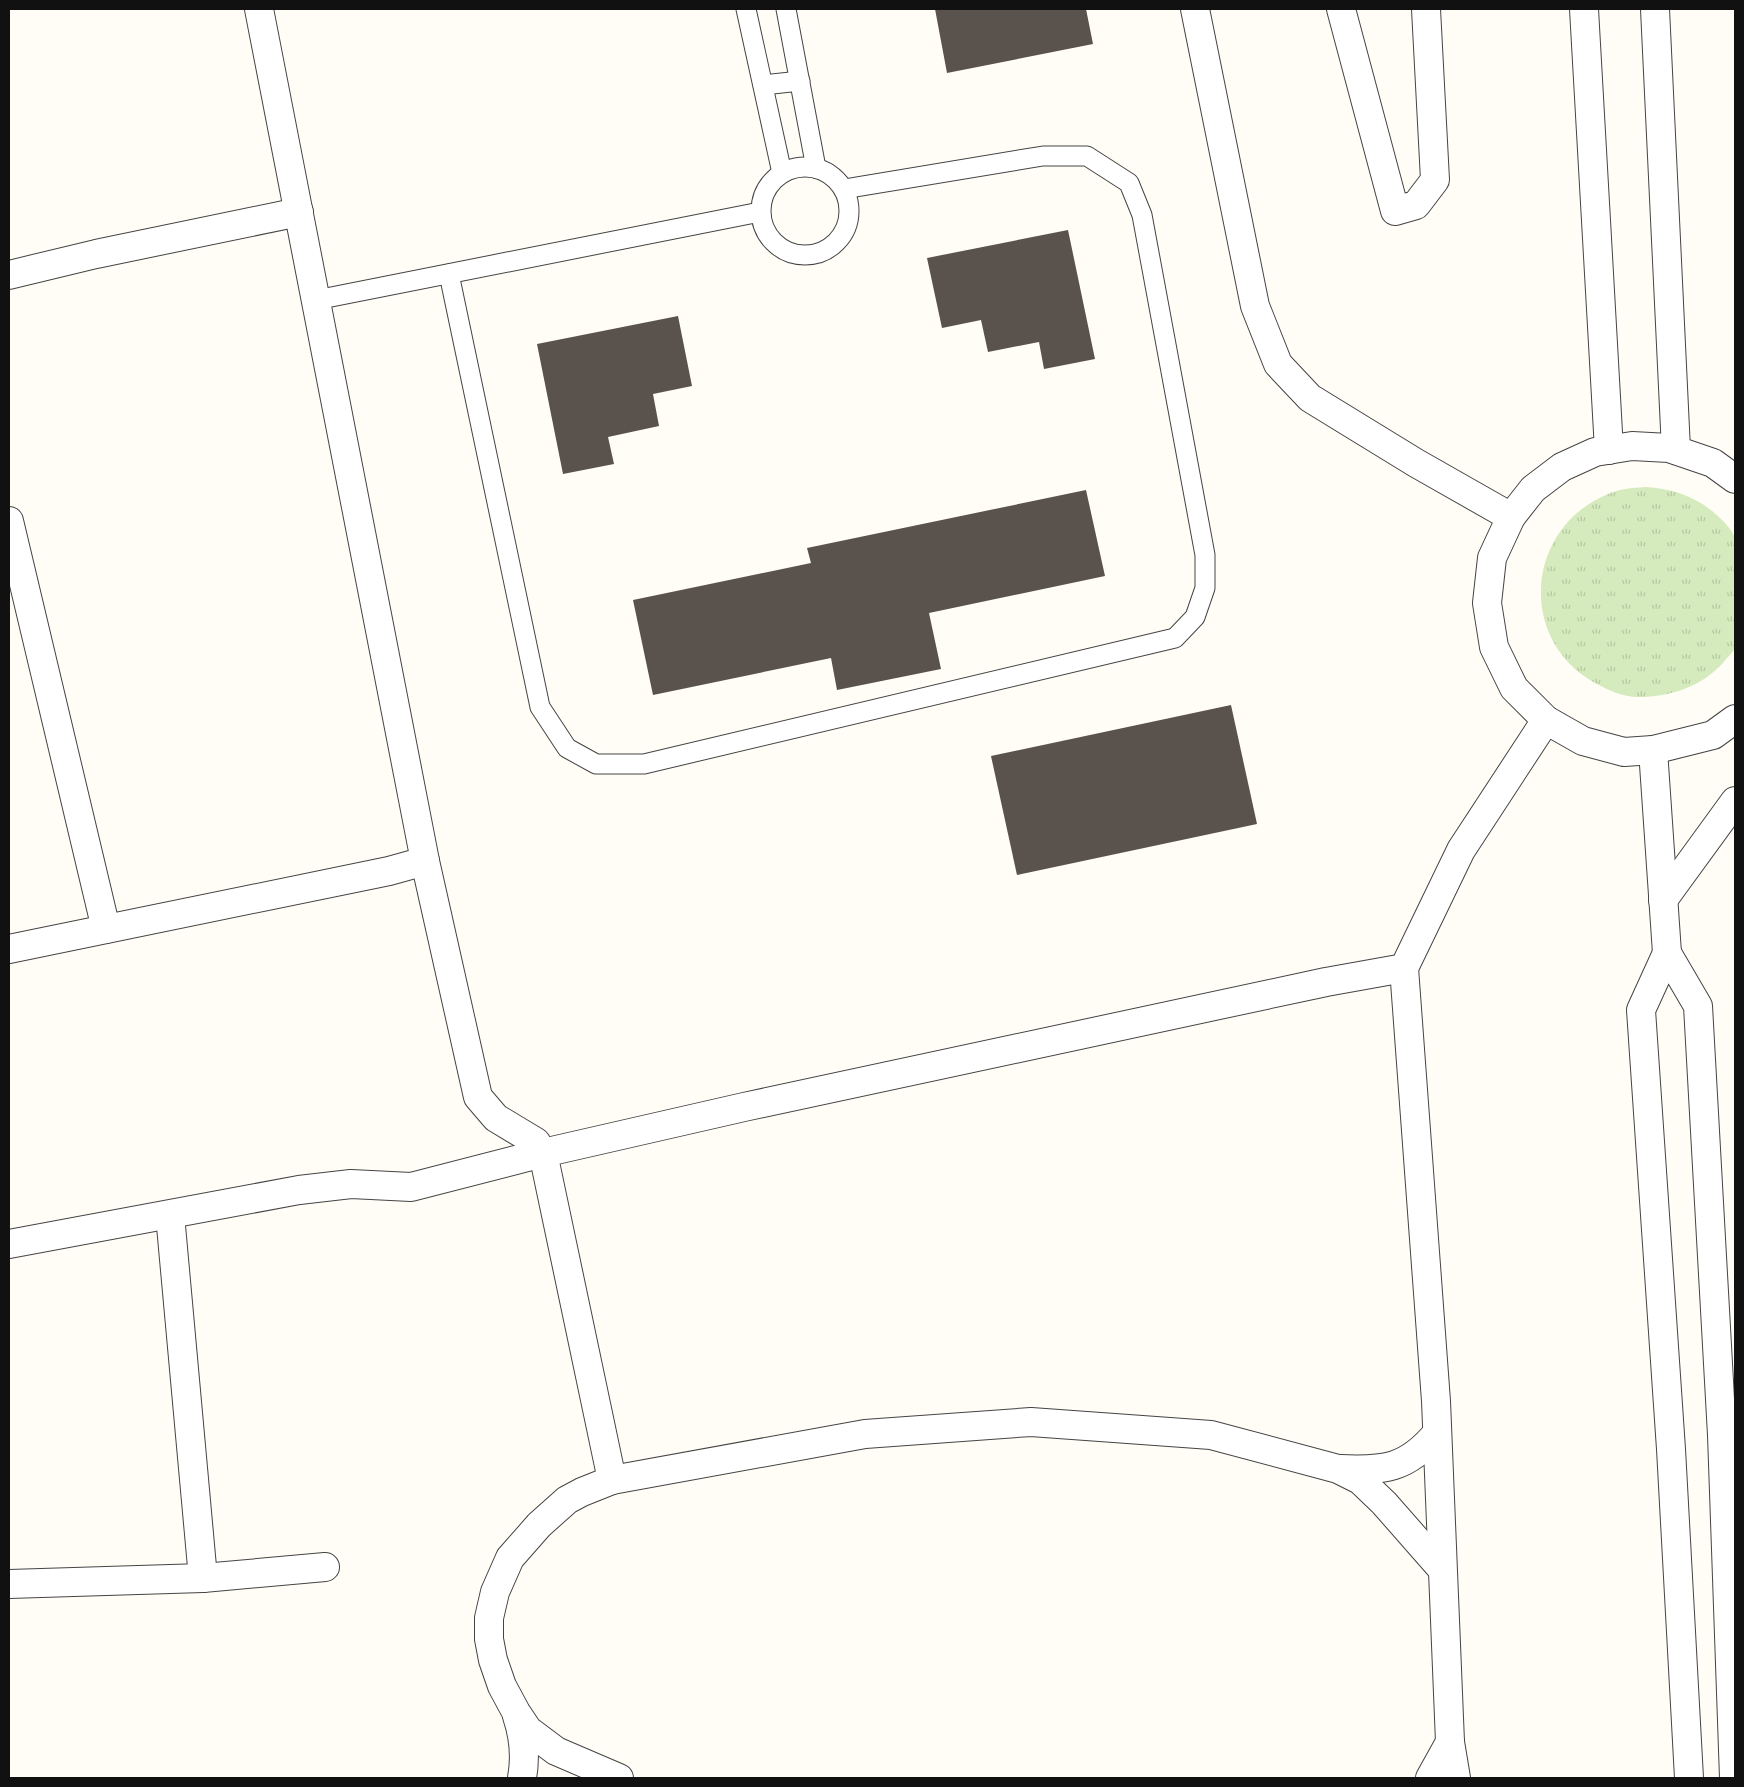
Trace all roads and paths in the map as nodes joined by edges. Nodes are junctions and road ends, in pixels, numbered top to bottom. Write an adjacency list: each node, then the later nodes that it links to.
1 (259, 9): 14 (street)
2 (747, 9): 10 (lane)
3 (786, 9): 9 (lane)
4 (1195, 9): 22 (street)
5 (1341, 9): 6 (street)
6 (1426, 9)
7 (1584, 9): 19 (street)
8 (1655, 9): 20 (street)
9 (800, 80): 10 (lane); 11 (lane)
10 (763, 85): 12 (lane)
11 (816, 168): 12 (lane); 13 (lane)
12 (782, 173): 15 (lane)
13 (844, 189): 15 (lane); 16 (lane)
14 (299, 212): 17 (street); 18 (street)
15 (760, 212): 16 (lane)
16 (450, 274): 18 (lane)
17 (9, 275)
18 (316, 300): 29 (street)
19 (1609, 450): 20 (street); 22 (street)
20 (1676, 450): 21 (street)
21 (1735, 479)
22 (1511, 517): 26 (street)
23 (9, 521): 24 (street)
24 (19, 609): 31 (street)
25 (1735, 719): 27 (street)
26 (1546, 720): 27 (street); 34 (street)
27 (1653, 750): 30 (street)
28 (1735, 801): 30 (street)
29 (425, 861): 31 (street); 35 (street)
30 (1663, 900): 33 (street)
31 (106, 929): 32 (street)
32 (9, 949)
33 (1667, 953): 51 (street); 52 (street)
34 (1404, 968): 35 (street); 38 (street)
35 (543, 1153): 36 (street); 40 (street)
36 (170, 1216): 37 (street); 43 (street)
37 (9, 1244)
38 (1437, 1433): 39 (street); 42 (street)
39 (1338, 1469): 40 (street); 42 (street)
40 (612, 1480): 45 (street)
41 (325, 1567): 43 (street)
42 (1442, 1569): 46 (street)
43 (203, 1578): 44 (street)
44 (9, 1584)
45 (516, 1712): 47 (street); 48 (street)
46 (1450, 1742): 49 (street); 50 (street)
47 (522, 1778)
48 (619, 1778)
49 (1430, 1778)
50 (1456, 1778)
51 (1689, 1778)
52 (1734, 1778)

